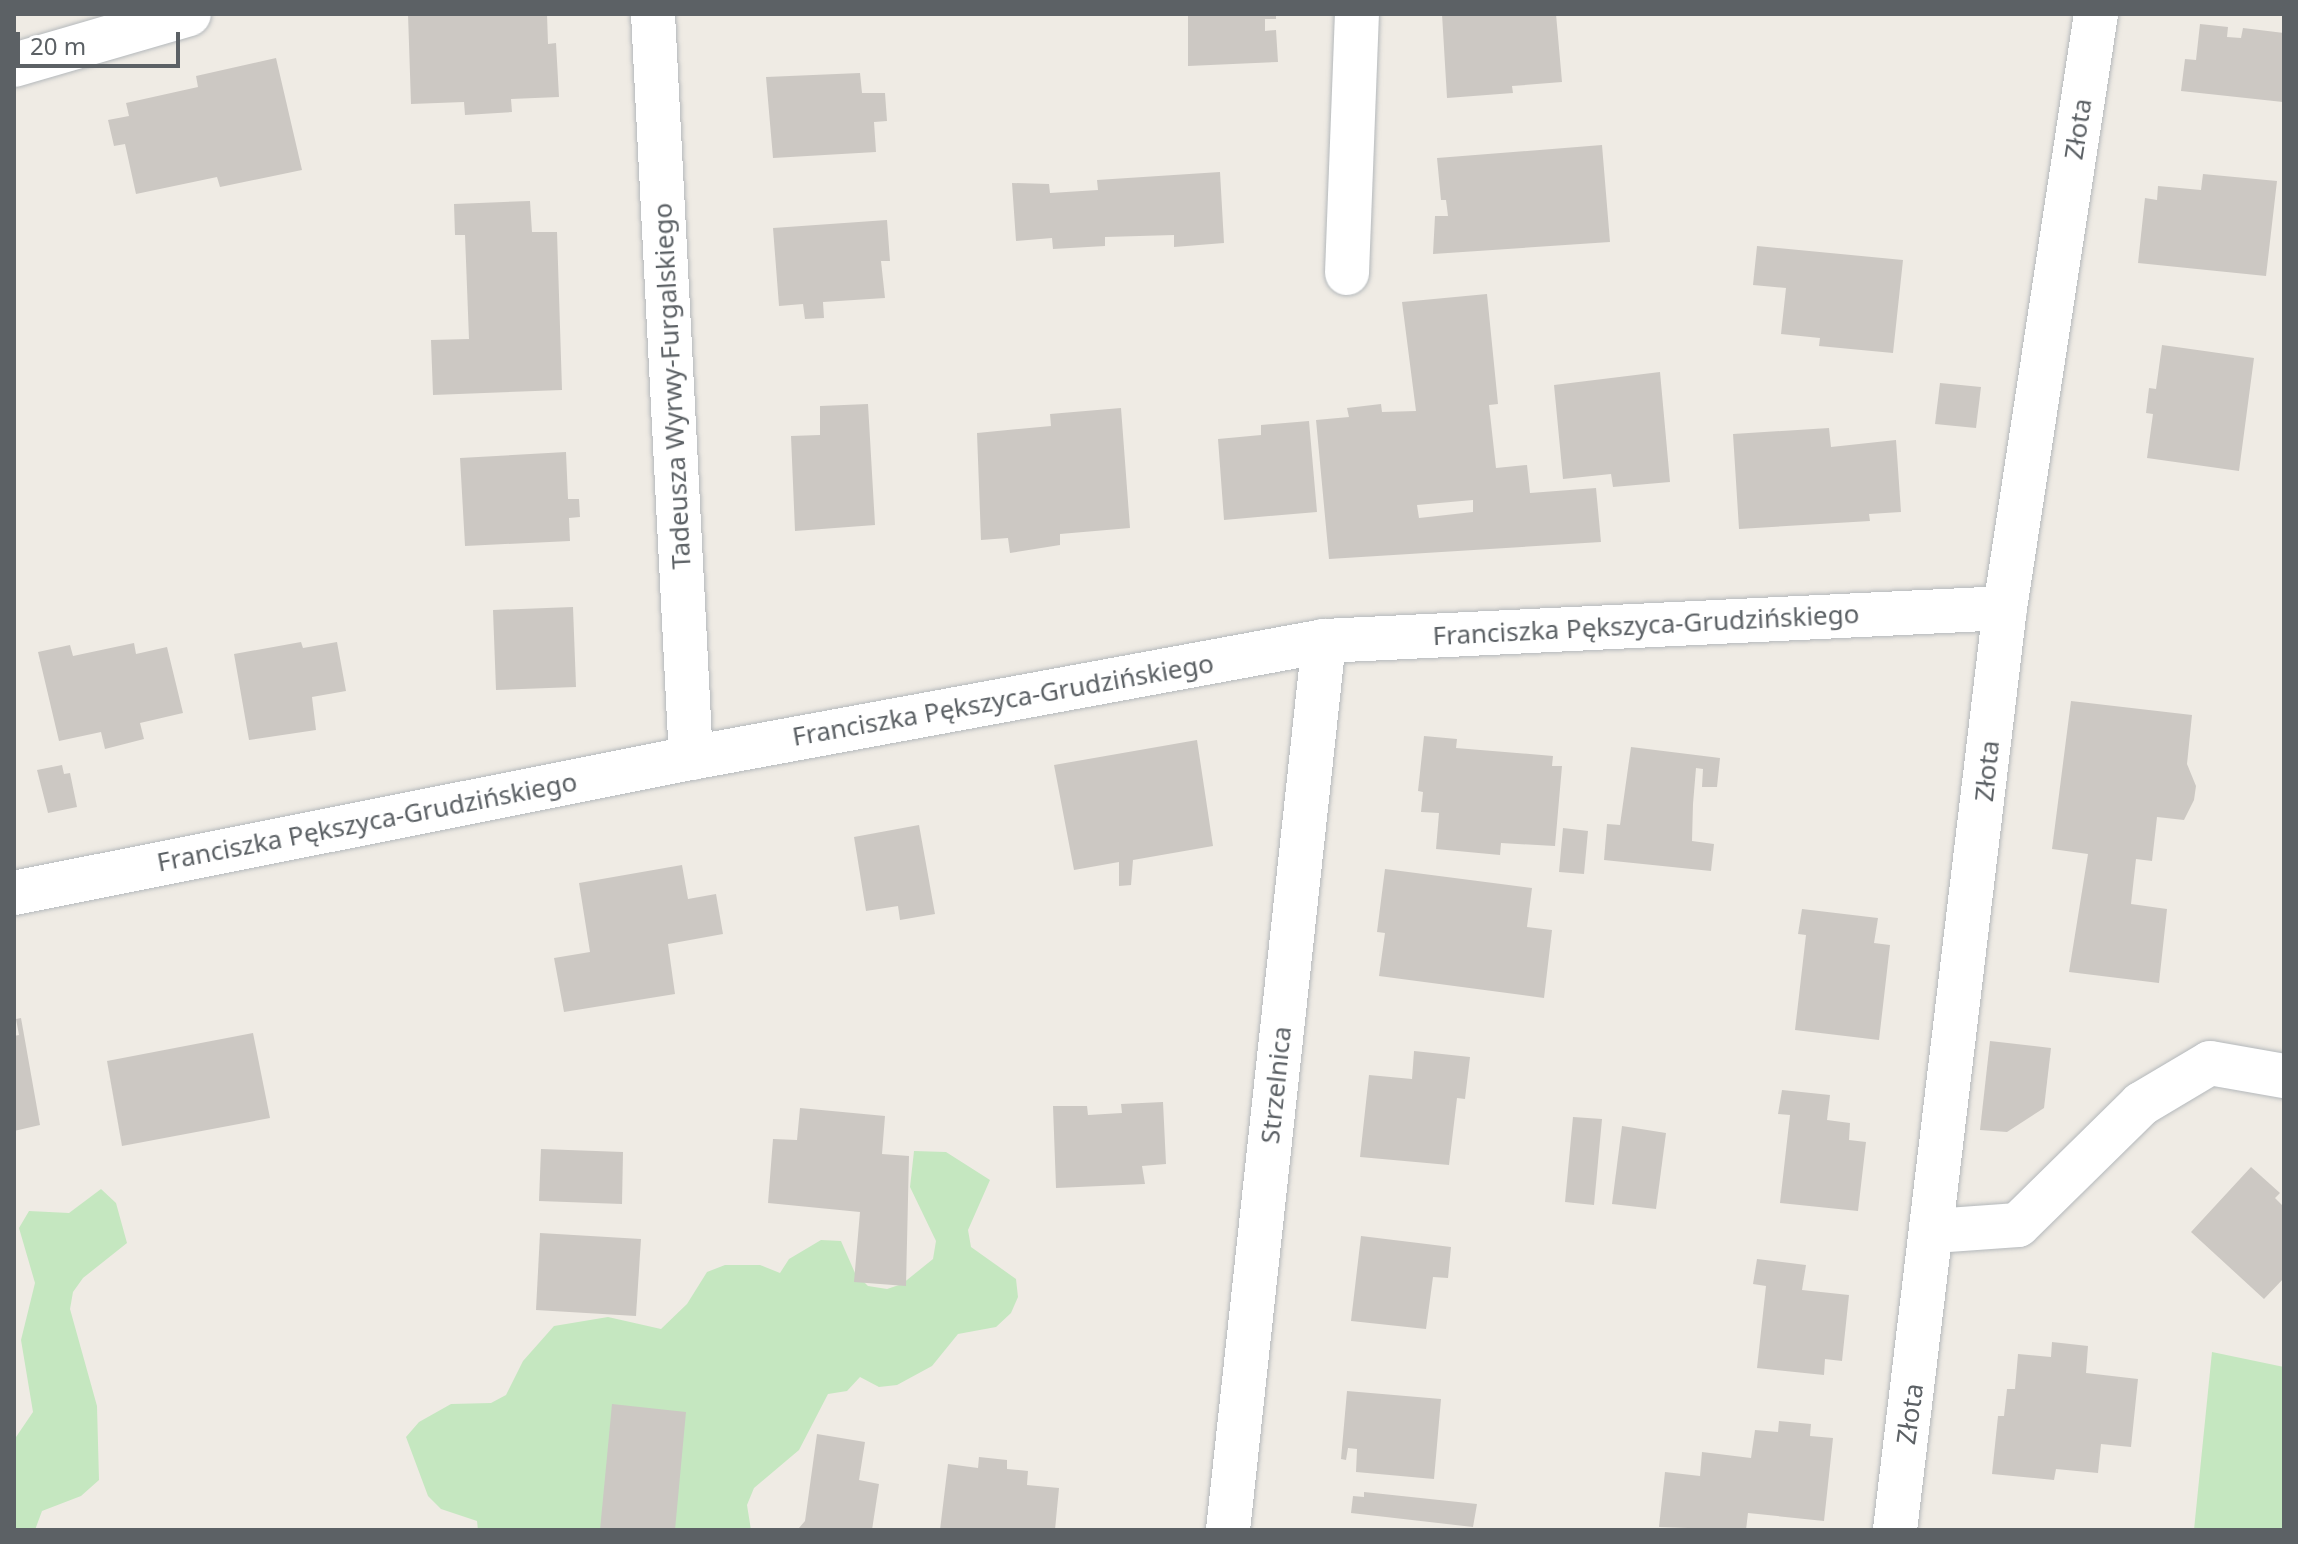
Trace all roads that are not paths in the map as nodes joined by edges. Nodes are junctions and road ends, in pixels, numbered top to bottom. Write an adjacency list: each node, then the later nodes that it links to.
1 (189, 14): 5 (street)
2 (653, 14): 9 (street, Tadeusza Wyrwy-Furgalskiego)
3 (1357, 14): 6 (street)
4 (2096, 14): 7 (street, Złota)
5 (14, 65)
6 (1347, 273)
7 (2005, 608): 8 (street, Franciszka Pększyca-Grudzińskiego); 12 (street, Złota)
8 (1324, 641): 9 (street, Franciszka Pększyca-Grudzińskiego); 13 (street, Strzelnica)
9 (691, 758): 10 (street, Franciszka Pększyca-Grudzińskiego)
10 (14, 893)
11 (2284, 1076): 12 (street)
12 (1934, 1231): 14 (street, Złota)
13 (1228, 1530)
14 (1895, 1530)

